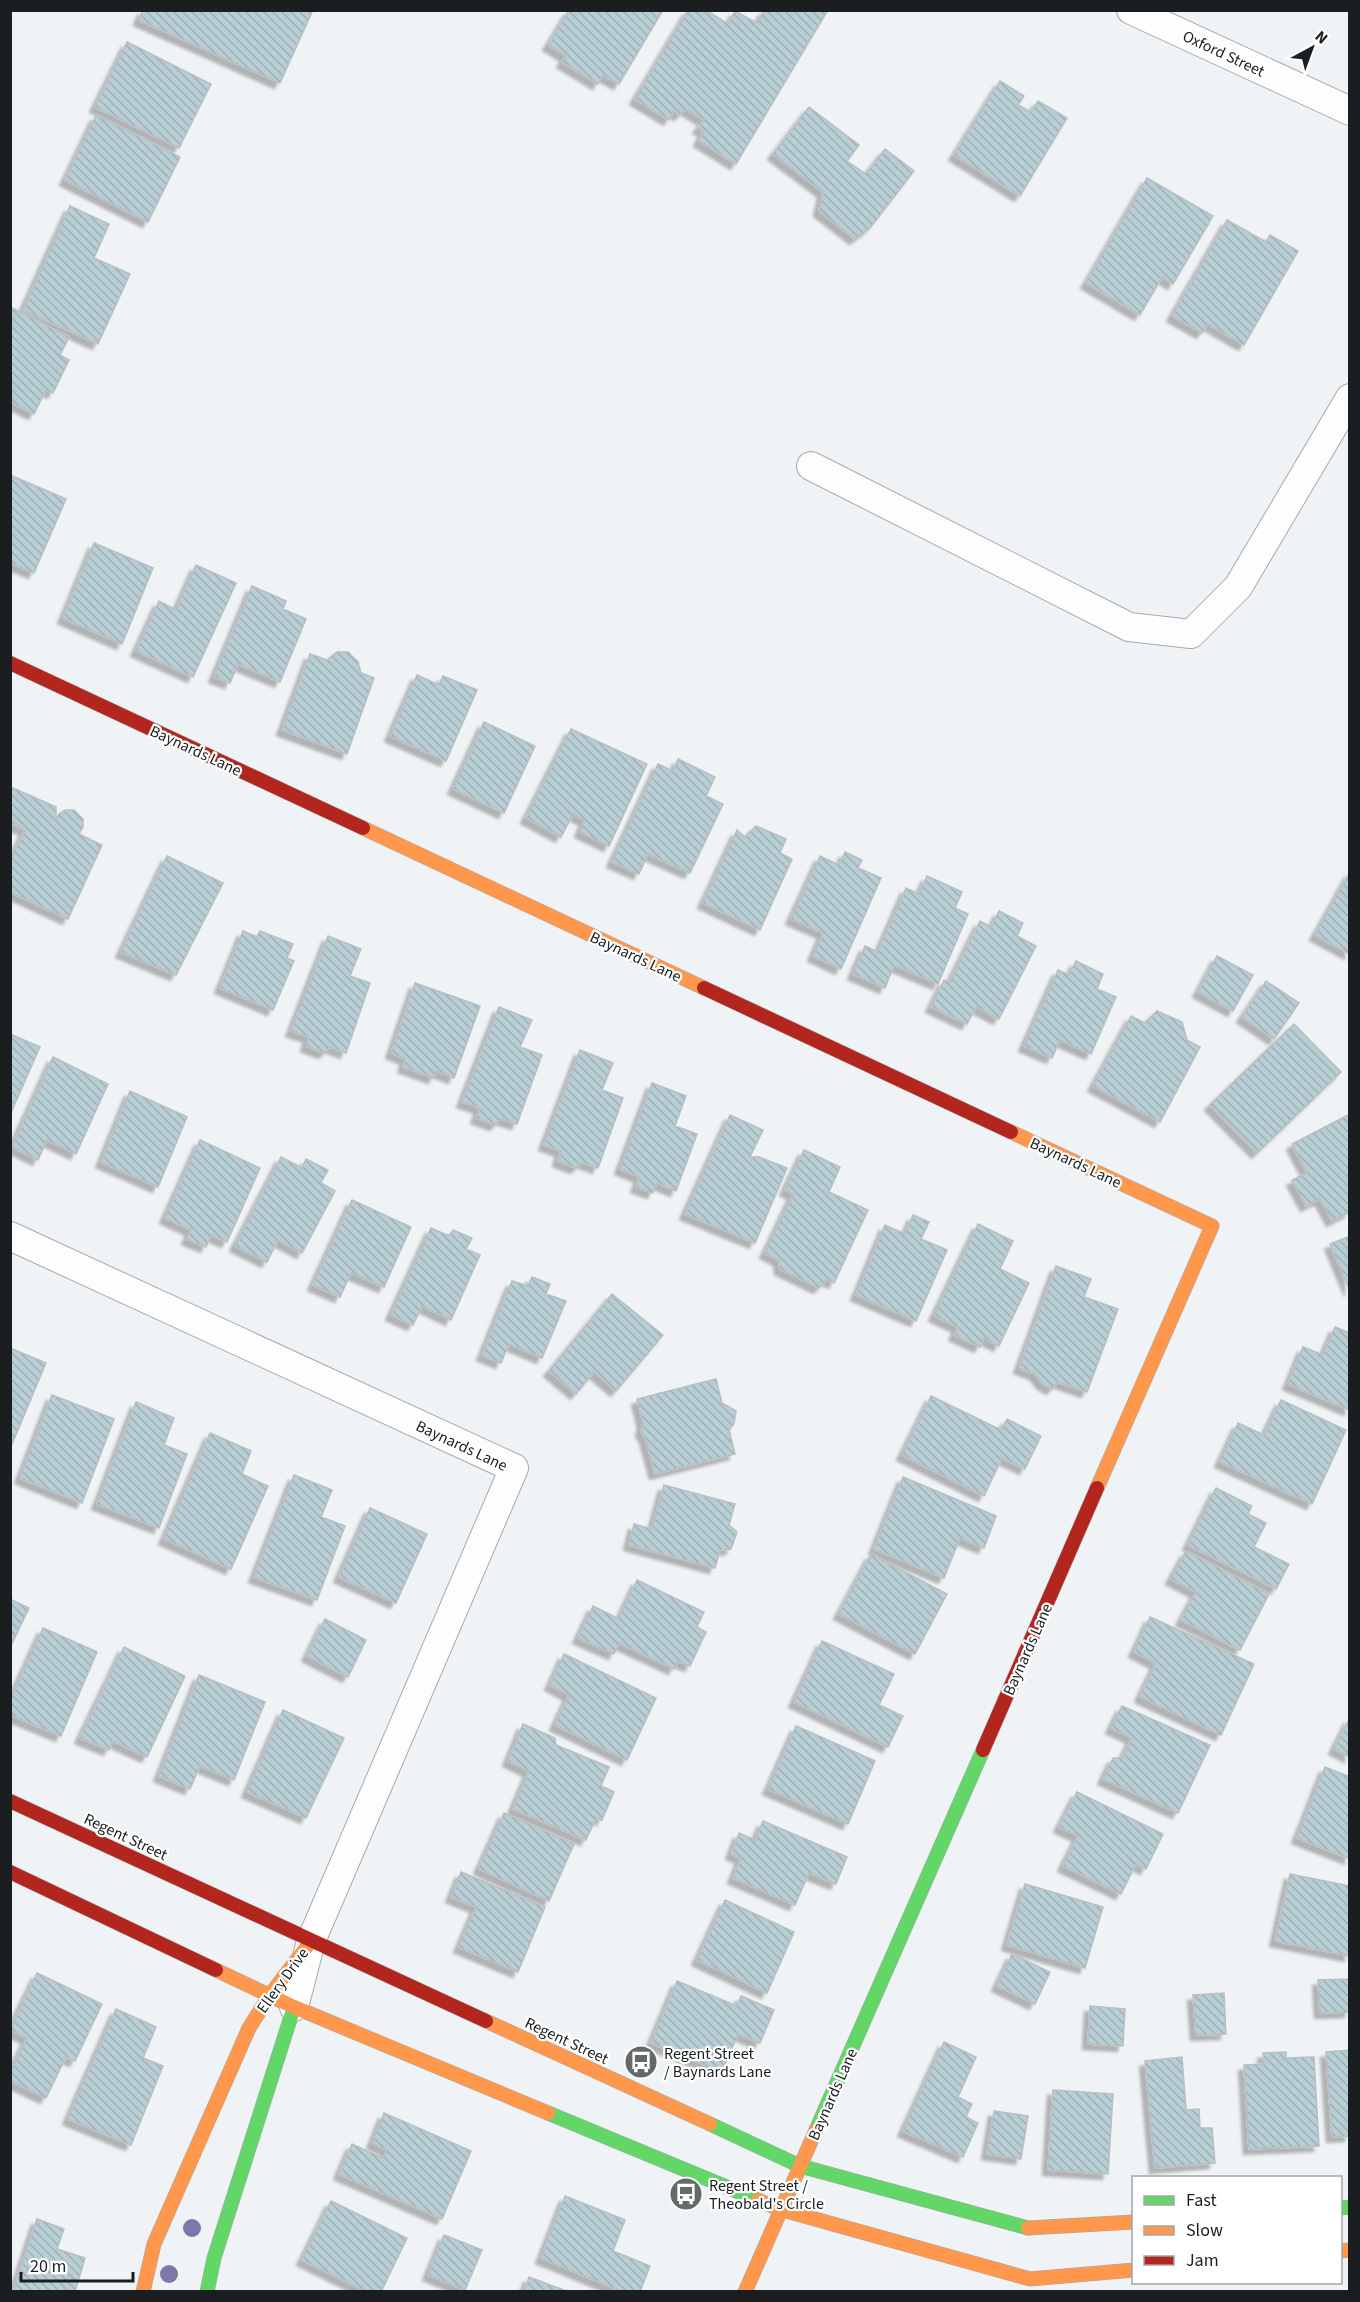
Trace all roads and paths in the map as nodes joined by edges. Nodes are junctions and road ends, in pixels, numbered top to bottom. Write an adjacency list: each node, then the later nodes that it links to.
1 (1131, 10): 2 (street, Oxford Street)
2 (1350, 111)
3 (1350, 398): 4 (street)
4 (811, 466)
5 (10, 663): 11 (street, Baynards Lane)
6 (10, 1236): 9 (street, Baynards Lane)
7 (10, 1801): 9 (street, Regent Street)
8 (10, 1872): 10 (street)
9 (311, 1941): 10 (street, Ellery Drive); 11 (street, Regent Street)
10 (282, 2001): 12 (street); 15 (street, Ellery Drive); 16 (street, Ellery Drive)
11 (800, 2166): 12 (street); 13 (street, Regent Street)
12 (779, 2209): 14 (street); 17 (street)
13 (1132, 2222)
14 (1132, 2270)
15 (143, 2292)
16 (207, 2292)
17 (745, 2292)

